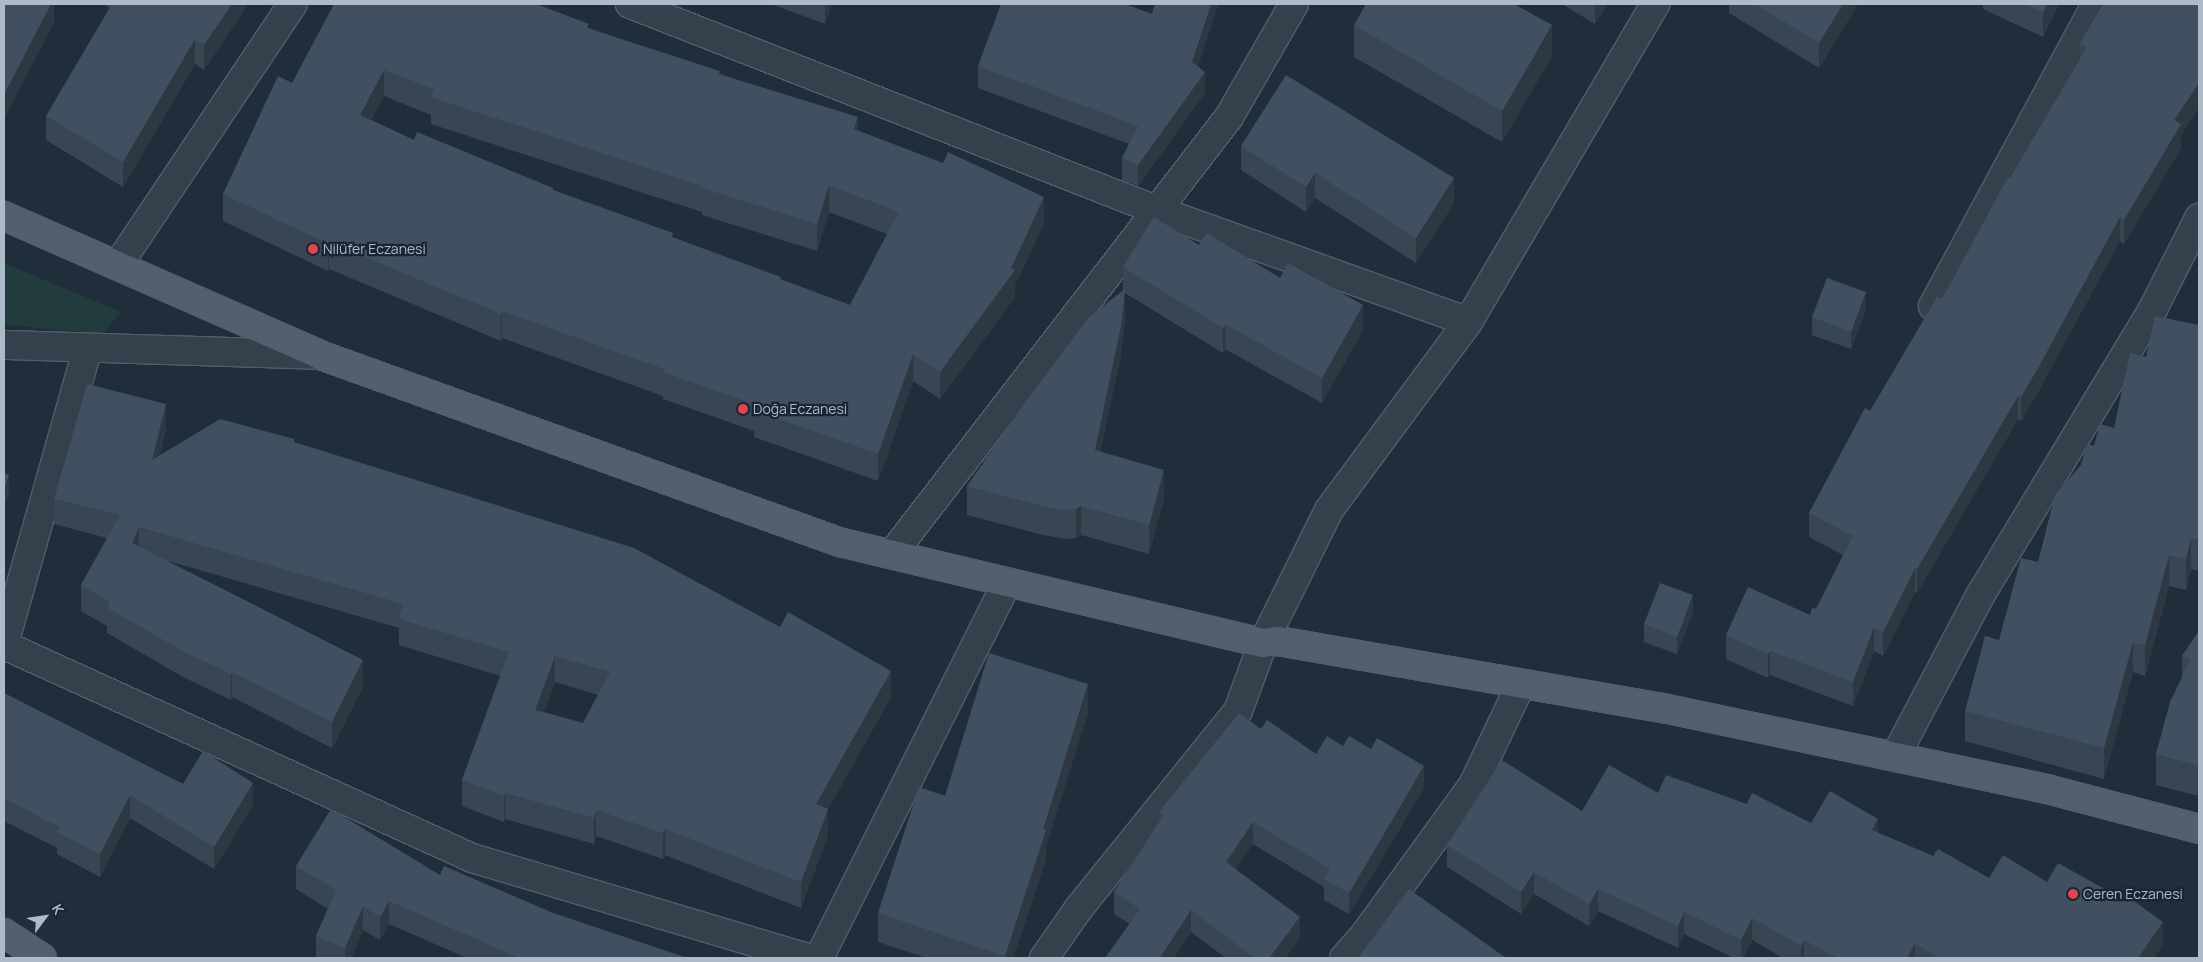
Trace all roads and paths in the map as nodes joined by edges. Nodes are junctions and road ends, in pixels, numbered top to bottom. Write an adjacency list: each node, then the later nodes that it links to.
1 (294, 4): 9 (street)
2 (630, 4): 6 (street)
3 (1294, 4): 6 (street)
4 (1655, 4): 11 (street)
5 (2096, 4): 10 (street)
6 (1156, 210): 11 (street); 15 (street)
7 (4, 216): 9 (main road)
8 (2199, 218): 20 (street)
9 (118, 265): 14 (main road)
10 (1933, 306)
11 (1468, 322): 17 (street)
12 (4, 345): 13 (street)
13 (88, 348): 14 (street); 18 (street)
14 (320, 355): 15 (main road)
15 (892, 554): 16 (main road)
16 (1008, 582): 17 (main road); 25 (street)
17 (1263, 643): 19 (main road); 26 (street)
18 (4, 644): 24 (street)
19 (1521, 684): 20 (main road); 27 (street)
20 (1895, 757): 21 (main road)
21 (2199, 829)
22 (4, 933): 23 (main road)
23 (42, 958)
24 (808, 958)
25 (819, 958)
26 (1044, 958)
27 (1344, 958)

